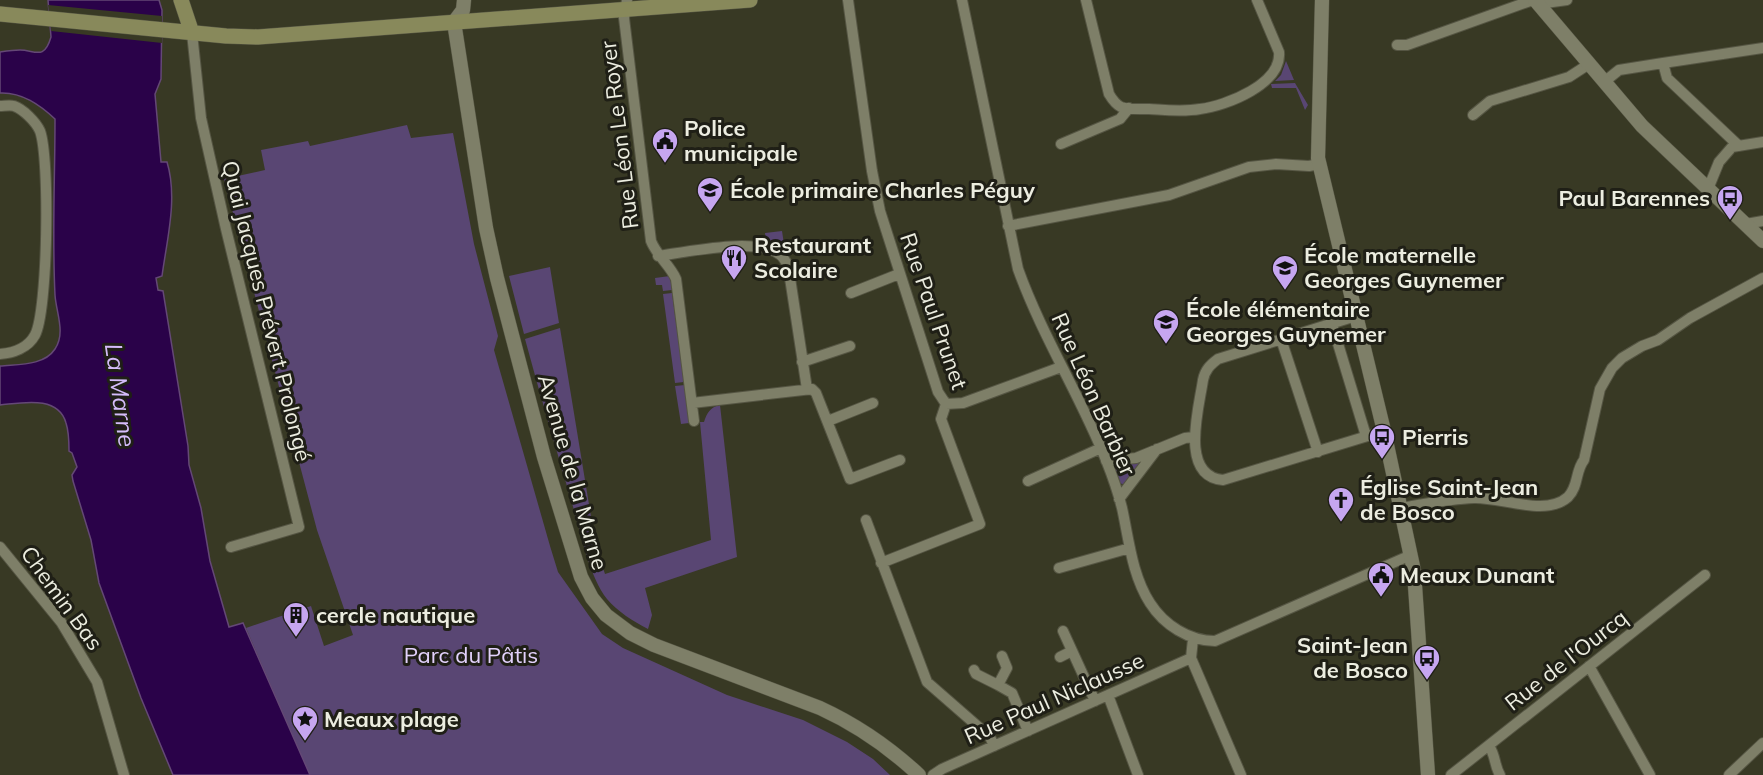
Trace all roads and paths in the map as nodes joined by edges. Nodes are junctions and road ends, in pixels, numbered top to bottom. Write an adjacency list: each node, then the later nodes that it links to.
1 (181, 0): 14 (main road)
2 (464, 0): 13 (street)
3 (750, 0): 11 (main road)
4 (848, 0): 33 (street, Rue Paul Prunet)
5 (962, 0): 30 (street, Rue Léon Barbier)
6 (1086, 0): 21 (street)
7 (1257, 0): 21 (street)
8 (1322, 0): 26 (street)
9 (1568, 0): 10 (street)
10 (1536, 1): 15 (street); 18 (street)
11 (626, 4): 13 (main road); 32 (street, Rue Léon Le Royer)
12 (0, 14): 14 (main road)
13 (454, 22): 14 (main road); 85 (street, Avenue de la Marne)
14 (192, 33): 62 (street, Quai Jacques Prévert Prolongé)
15 (1397, 45)
16 (1763, 48): 17 (street)
17 (1663, 63): 19 (street); 25 (street)
18 (1589, 64): 19 (street); 22 (street)
19 (1604, 82): 27 (street)
20 (0, 106): 40 (street)
21 (1130, 108): 24 (street)
22 (1473, 115)
23 (1763, 142): 25 (street)
24 (1061, 144)
25 (1739, 146): 27 (street)
26 (1319, 164): 30 (street); 36 (street)
27 (1708, 189): 29 (street)
28 (1763, 221): 29 (street)
29 (1746, 224): 31 (street)
30 (1008, 226): 42 (street, Rue Léon Barbier)
31 (1763, 241)
32 (658, 256): 41 (street); 44 (street)
33 (899, 274): 35 (street); 46 (street, Rue Paul Prunet)
34 (1763, 278): 59 (street)
35 (850, 293)
36 (1356, 316): 37 (street); 49 (street)
37 (1332, 324): 38 (street); 50 (street)
38 (1281, 339): 51 (street); 54 (street)
39 (850, 346): 41 (street)
40 (0, 354)
41 (802, 362): 43 (street)
42 (1061, 367): 46 (street); 52 (street, Rue Léon Barbier)
43 (807, 389): 44 (street); 48 (street)
44 (692, 403): 47 (street)
45 (873, 403): 48 (street)
46 (946, 404): 65 (street, Rue Paul Prunet)
47 (694, 421)
48 (828, 421): 55 (street)
49 (1384, 431): 50 (street); 59 (street)
50 (1366, 436): 54 (street)
51 (1194, 437): 53 (street); 54 (street)
52 (1101, 448): 56 (street, Rue Léon Barbier); 57 (street)
53 (1157, 449): 56 (street); 58 (street)
54 (1318, 452)
55 (900, 460)
56 (1106, 461): 58 (street, Rue Léon Barbier)
57 (1028, 482)
58 (1119, 499): 63 (street, Rue Léon Barbier)
59 (1400, 508): 64 (street)
60 (866, 520): 65 (street)
61 (0, 547): 84 (street, Chemin Bas)
62 (231, 547)
63 (1130, 548): 66 (street); 69 (street, Rue Léon Barbier)
64 (1411, 555): 69 (street); 89 (street)
65 (882, 563): 81 (street)
66 (1059, 568)
67 (1705, 575): 74 (street, Rue de l'Ourcq)
68 (1063, 631): 70 (street)
69 (1193, 639): 73 (street)
70 (1072, 651): 72 (street); 78 (street)
71 (1002, 656): 76 (street)
72 (1060, 657)
73 (1191, 658): 77 (street, Rue Paul Niclausse); 88 (street)
74 (1589, 666): 82 (street, Rue de l'Ourcq); 92 (street)
75 (974, 670): 76 (street)
76 (998, 685): 79 (street)
77 (1108, 695): 78 (street, Rue Paul Niclausse); 87 (street)
78 (1095, 701): 79 (street, Rue Paul Niclausse)
79 (1028, 731): 81 (street, Rue Paul Niclausse)
80 (1763, 743): 83 (street)
81 (994, 746): 86 (street, Rue Paul Niclausse)
82 (1489, 746): 90 (street, Rue de l'Ourcq); 91 (street)
83 (1736, 773)
84 (124, 775)
85 (919, 775)
86 (933, 775)
87 (1138, 775)
88 (1241, 775)
89 (1428, 775)
90 (1451, 775)
91 (1500, 775)
92 (1650, 775)

